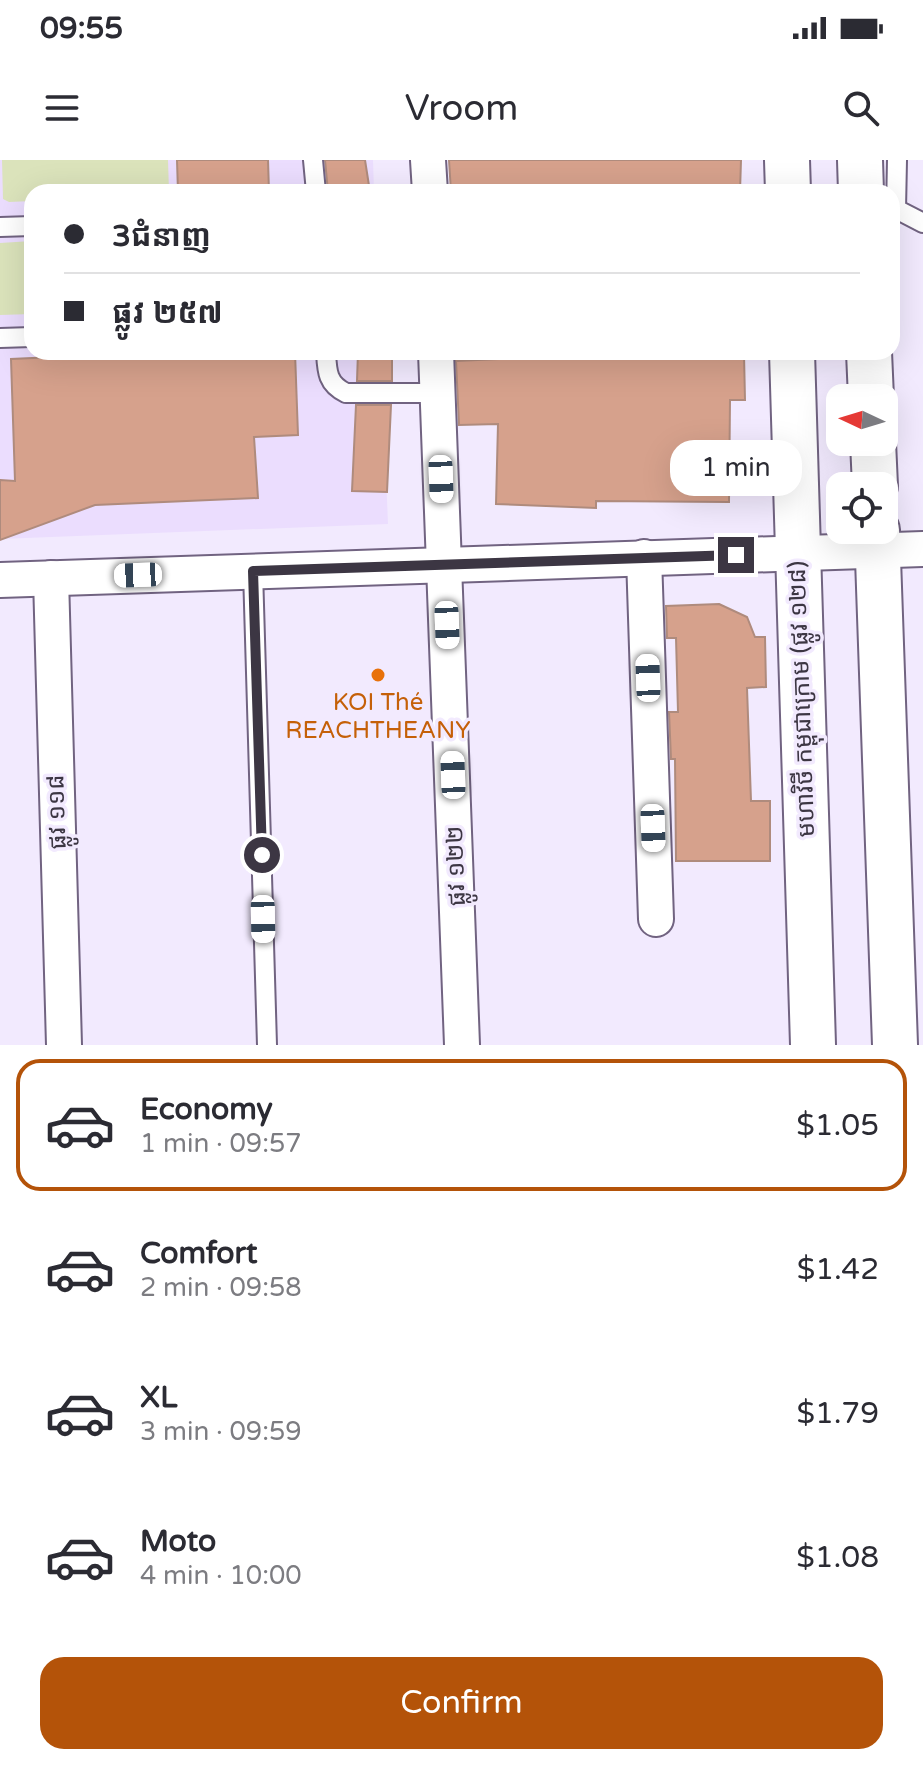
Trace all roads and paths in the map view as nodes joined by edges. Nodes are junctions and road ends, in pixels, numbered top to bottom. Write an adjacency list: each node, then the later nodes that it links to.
1 (313, 160): 6 (lane)
2 (428, 160): 7 (street)
3 (787, 160): 8 (main road)
4 (860, 160): 9 (main road)
5 (897, 160): 10 (lane)
6 (315, 184)
7 (430, 184)
8 (788, 184)
9 (861, 184)
10 (897, 184)
11 (900, 211): 12 (lane)
12 (923, 223)
13 (24, 226): 14 (lane)
14 (0, 227)
15 (24, 337): 16 (lane)
16 (0, 338)
17 (326, 360): 22 (lane)
18 (436, 360): 22 (street, ផ្លូវ ១២២)
19 (792, 360): 27 (main road, មហាវិថី កម្ពុជាក្រោម (ផ្លូវ ១២៨))
20 (869, 360): 21 (main road)
21 (870, 384)
22 (438, 393): 29 (street, ផ្លូវ ១២២)
23 (853, 544): 27 (street)
24 (878, 544): 38 (main road)
25 (898, 544): 26 (street)
26 (923, 549)
27 (797, 553): 28 (street); 37 (main road, មហាវិថី កម្ពុជាក្រោម (ផ្លូវ ១២៨))
28 (644, 557): 29 (street); 33 (street)
29 (445, 565): 30 (street); 36 (street, ផ្លូវ ១២២)
30 (253, 571): 31 (street); 35 (lane)
31 (51, 578): 32 (street); 34 (street, ផ្លូវ ១១៨)
32 (0, 580)
33 (656, 919)
34 (64, 1045)
35 (267, 1045)
36 (462, 1045)
37 (813, 1045)
38 (895, 1045)

